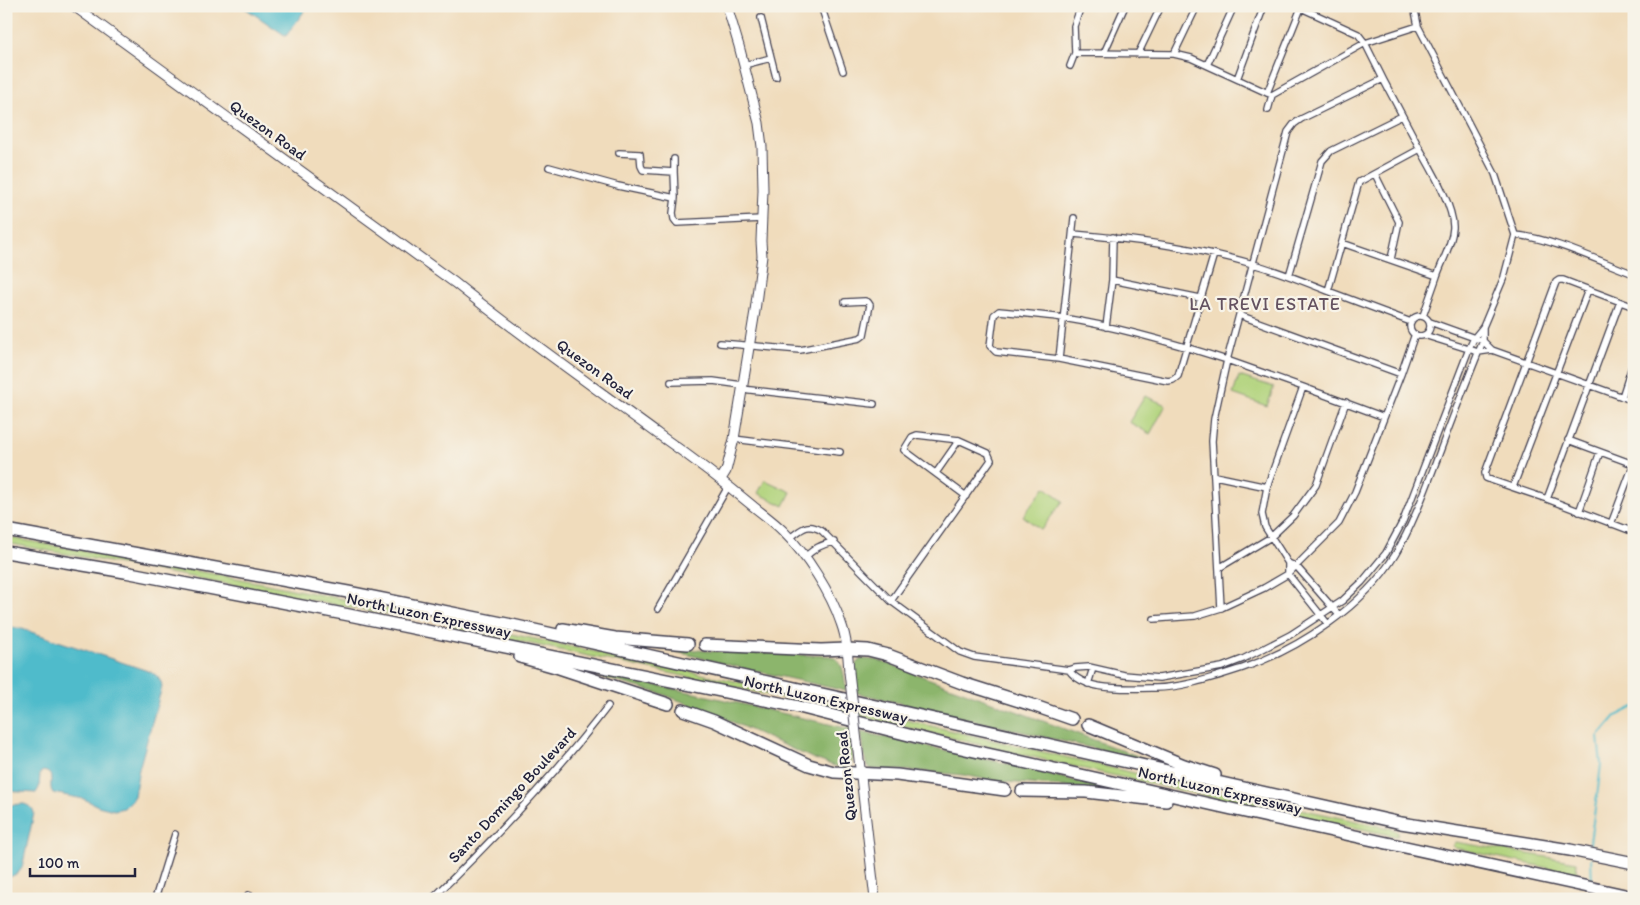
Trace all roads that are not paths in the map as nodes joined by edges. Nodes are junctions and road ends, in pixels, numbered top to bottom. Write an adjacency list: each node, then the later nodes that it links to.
1 (74, 6): 96 (main road, Quezon Road)
2 (726, 6): 20 (main road)
3 (821, 6): 23 (street)
4 (1081, 6): 15 (street)
5 (1125, 6): 16 (street)
6 (1161, 6): 17 (street)
7 (1197, 6): 18 (street)
8 (1234, 6): 21 (street)
9 (1264, 6): 25 (street)
10 (1414, 6): 13 (street)
11 (1299, 7): 14 (street); 27 (street)
12 (761, 18): 19 (street)
13 (1418, 26): 14 (street); 40 (street)
14 (1365, 43): 26 (street); 27 (street)
15 (1075, 53): 16 (street); 22 (street)
16 (1104, 53): 17 (street)
17 (1138, 54): 18 (street)
18 (1174, 54): 21 (street)
19 (771, 58): 20 (street); 24 (street)
20 (744, 65): 38 (main road)
21 (1207, 65): 25 (street)
22 (1070, 66)
23 (843, 72)
24 (776, 77)
25 (1237, 79): 27 (street)
26 (1383, 79): 29 (street); 45 (street)
27 (1269, 94): 28 (street)
28 (1268, 110)
29 (1402, 116): 30 (street); 47 (street)
30 (1420, 149): 35 (street); 48 (street)
31 (619, 153): 34 (street)
32 (674, 159): 34 (street)
33 (549, 167): 36 (street)
34 (674, 172): 36 (street)
35 (1375, 174): 42 (street); 44 (street)
36 (675, 198): 38 (street)
37 (1074, 218): 39 (street)
38 (762, 219): 68 (main road)
39 (1073, 234): 41 (street); 58 (street)
40 (1515, 235): 46 (street); 62 (street)
41 (1113, 237): 43 (street); 49 (street)
42 (1342, 243): 44 (street); 51 (street)
43 (1214, 254): 45 (street); 52 (street)
44 (1391, 259): 48 (street)
45 (1254, 264): 47 (street); 56 (street)
46 (1634, 274)
47 (1289, 276): 51 (street)
48 (1437, 276): 57 (street)
49 (1112, 280): 52 (street); 61 (street)
50 (1588, 290): 54 (street); 76 (street); 78 (street)
51 (1328, 291): 59 (street)
52 (1200, 298): 69 (street)
53 (844, 302): 68 (street)
54 (1620, 302): 55 (street); 80 (street)
55 (1634, 306)
56 (1239, 315): 74 (street); 77 (street)
57 (1423, 316): 59 (street); 60 (street)
58 (1063, 318): 61 (street); 73 (street); 73 (street)
59 (1411, 322): 63 (street)
60 (1430, 322): 64 (street); 65 (street)
61 (1106, 327): 69 (street)
62 (1483, 327): 65 (street); 66 (street)
63 (1415, 334): 64 (street); 77 (street)
64 (1424, 335): 70 (street)
65 (1474, 338): 66 (street); 70 (street)
66 (1483, 341): 71 (street); 72 (street)
67 (720, 343): 68 (street)
68 (749, 346): 81 (main road)
69 (1186, 347): 73 (street); 74 (street)
70 (1469, 349): 72 (street); 103 (street)
71 (1492, 350): 72 (street); 76 (street)
72 (1478, 352): 104 (street)
73 (1059, 360)
74 (1227, 360): 82 (street); 95 (street)
75 (1634, 360): 83 (street)
76 (1525, 362): 78 (street); 99 (street)
77 (1401, 374): 87 (street)
78 (1557, 374): 80 (street); 99 (street)
79 (671, 382): 81 (street)
80 (1590, 385): 83 (street); 90 (street)
81 (742, 387): 86 (street); 88 (main road)
82 (1303, 387): 85 (street); 98 (street)
83 (1622, 397): 84 (street)
84 (1634, 401)
85 (1346, 402): 87 (street); 108 (street)
86 (874, 404)
87 (1384, 417): 114 (street)
88 (734, 439): 91 (street); 96 (main road)
89 (960, 440): 94 (street); 94 (street); 100 (street)
90 (1568, 440): 92 (street); 101 (street)
91 (840, 452)
92 (1600, 452): 93 (street); 102 (street)
93 (1634, 464): 105 (street)
94 (936, 473): 100 (street)
95 (1215, 476): 98 (street); 115 (street)
96 (721, 479): 97 (main road, Quezon Road)
97 (729, 485): 109 (main road, Quezon Road); 120 (street)
98 (1267, 487): 108 (street)
99 (1514, 487): 101 (street)
100 (966, 496): 117 (street)
101 (1546, 499): 102 (street)
102 (1579, 512): 105 (street)
103 (1403, 521): 104 (street); 118 (street)
104 (1413, 523): 122 (street)
105 (1611, 524): 107 (street)
106 (6, 530): 126 (highway, North Luzon Expressway)
107 (1634, 532)
108 (1271, 536): 113 (street); 115 (street)
109 (790, 538): 110 (street); 112 (main road, Quezon Road)
110 (834, 542): 112 (street); 117 (street)
111 (6, 552): 121 (highway, North Luzon Expressway)
112 (805, 558): 129 (main road, Quezon Road)
113 (1288, 562): 114 (street); 116 (street)
114 (1297, 567): 116 (street); 118 (street)
115 (1219, 568): 119 (street)
116 (1288, 574): 119 (street); 123 (street)
117 (891, 601): 131 (street)
118 (1332, 607): 122 (street); 123 (street)
119 (1221, 608): 124 (street)
120 (658, 609)
121 (349, 615): 135 (highway); 143 (highway, North Luzon Expressway)
122 (1339, 615): 125 (street)
123 (1321, 616): 125 (street); 132 (street)
124 (1154, 619)
125 (1327, 623): 134 (street)
126 (512, 625): 127 (highway); 144 (highway, North Luzon Expressway)
127 (688, 644)
128 (705, 645): 129 (highway)
129 (847, 649): 138 (highway); 140 (main road, Quezon Road, bridge)
130 (1093, 668): 131 (street); 132 (street); 133 (street)
131 (1069, 670): 133 (street)
132 (1124, 675): 134 (street)
133 (1088, 684): 134 (street)
134 (1124, 688)
135 (668, 704)
136 (608, 706): 151 (street, Santo Domingo Boulevard)
137 (683, 710): 140 (highway)
138 (1072, 719)
139 (1088, 726): 144 (highway)
140 (860, 774): 141 (highway); 152 (main road, Quezon Road)
141 (1006, 790)
142 (1022, 791): 143 (highway)
143 (1254, 814): 147 (highway, North Luzon Expressway)
144 (1401, 823): 146 (highway, North Luzon Expressway)
145 (175, 834): 148 (street)
146 (1634, 863)
147 (1634, 897)
148 (155, 899)
149 (247, 899): 150 (street)
150 (260, 899)
151 (432, 899)
152 (875, 899)

